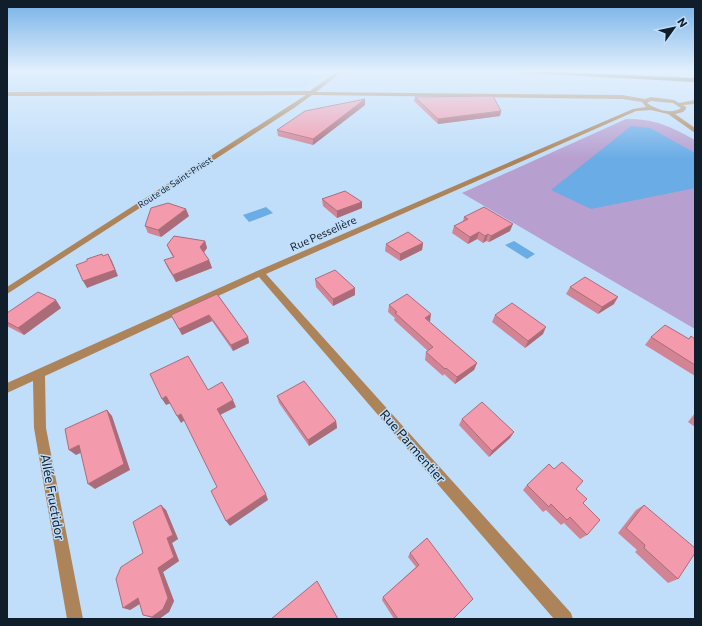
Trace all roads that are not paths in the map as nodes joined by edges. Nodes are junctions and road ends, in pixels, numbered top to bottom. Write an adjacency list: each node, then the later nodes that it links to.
1 (301, 100): 11 (street, Route de Saint-Priest)
2 (632, 100): 7 (street)
3 (650, 100): 7 (street)
4 (666, 100): 6 (street)
5 (695, 102): 6 (street)
6 (679, 104): 8 (street)
7 (648, 105): 8 (street); 10 (street, Rue Pesselière)
8 (670, 112): 9 (street)
9 (695, 131)
10 (260, 273): 12 (street, Rue Pesselière); 15 (street, Rue Parmentier)
11 (7, 291)
12 (39, 374): 13 (street, Rue Pesselière); 14 (street, Allée Fructidor)
13 (7, 388)
14 (75, 619)
15 (565, 619)

